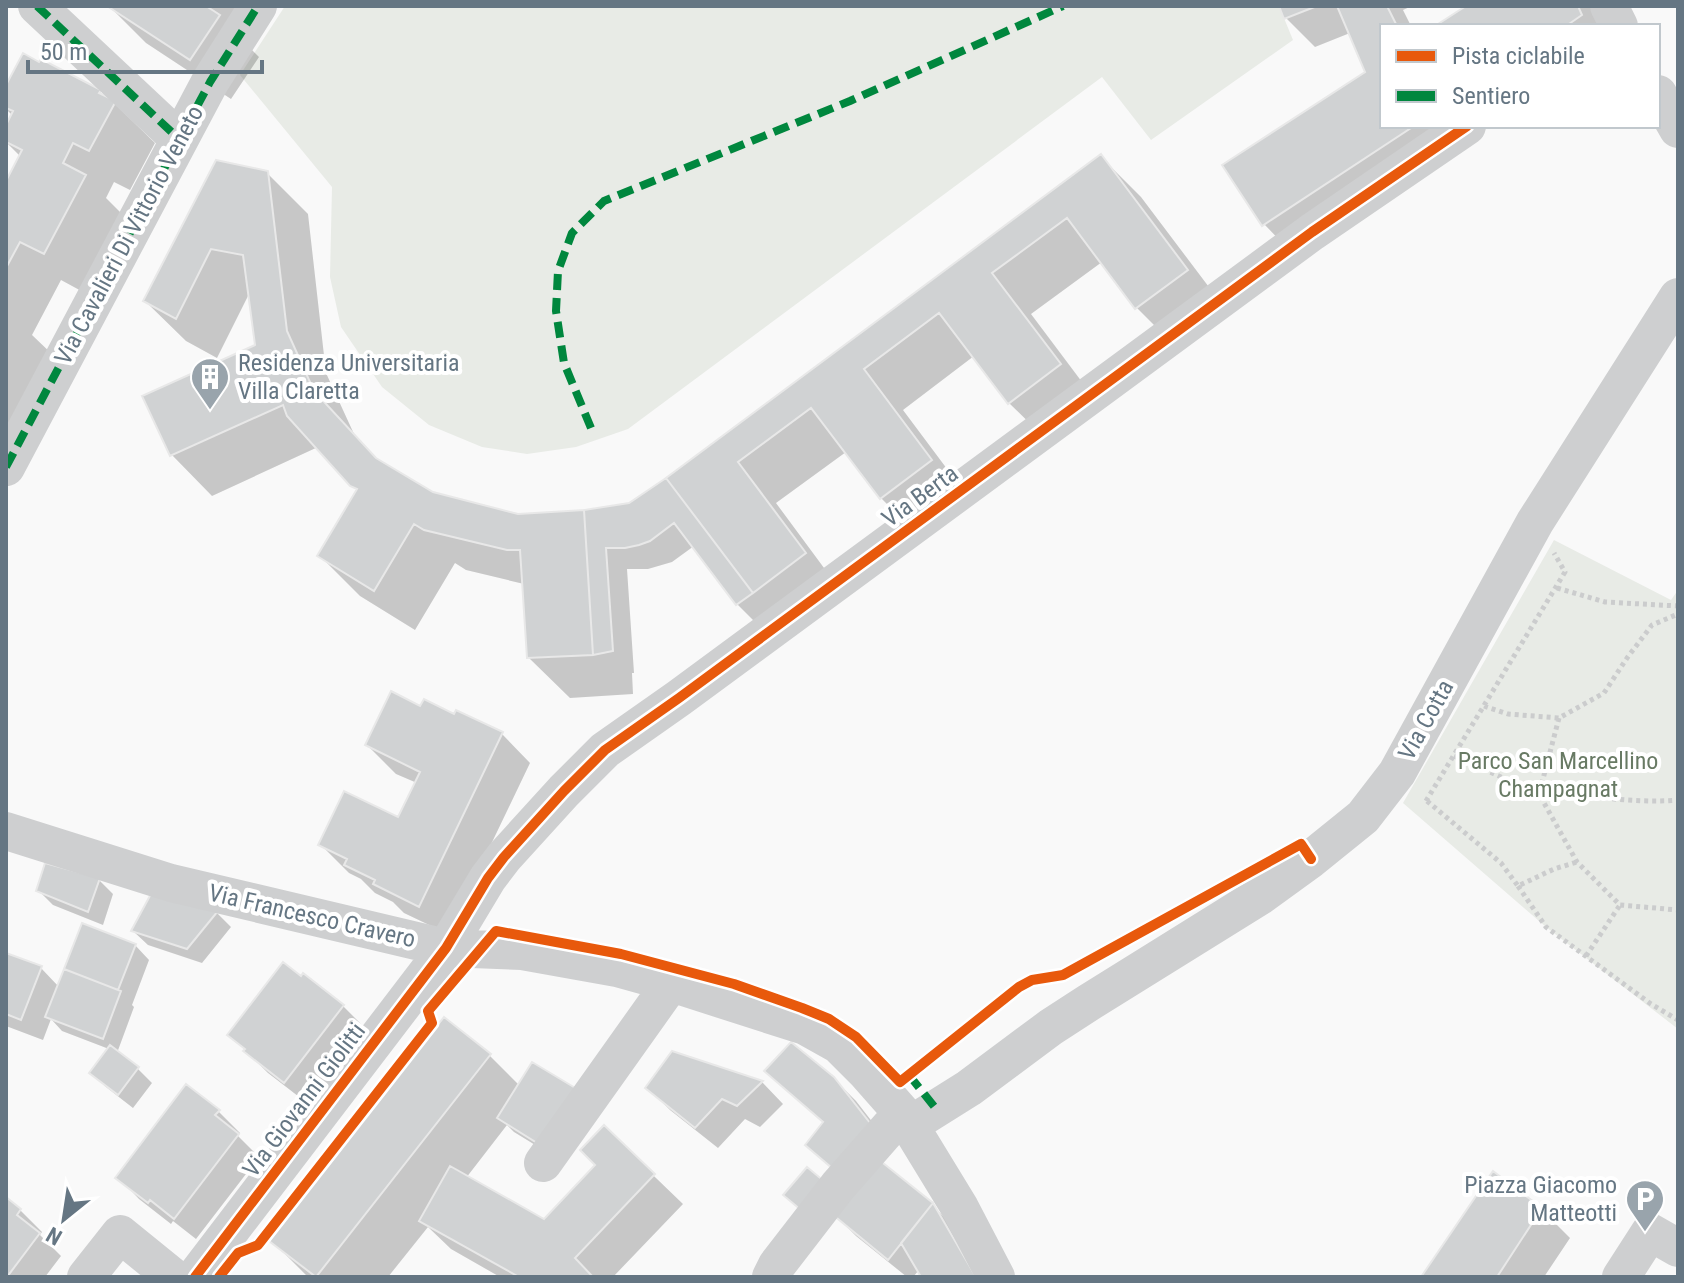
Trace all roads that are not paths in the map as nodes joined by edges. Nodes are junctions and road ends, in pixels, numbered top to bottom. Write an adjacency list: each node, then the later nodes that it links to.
1 (37, 6): 8 (street)
2 (258, 6): 8 (street, Via Cavalieri Di Vittorio Veneto)
3 (1609, 6): 4 (street)
4 (1618, 24)
5 (1660, 98): 7 (street)
6 (1464, 128): 12 (street, Via Berta)
7 (1678, 129)
8 (179, 139): 10 (street, Via Cavalieri Di Vittorio Veneto)
9 (1678, 297): 14 (street, Via Cotta)
10 (6, 467)
11 (6, 831): 12 (street, Via Francesco Cravero)
12 (446, 948): 13 (street, Via Francesco Cravero); 19 (street, Via Giovanni Giolitti)
13 (671, 983): 14 (street, Via Francesco Cravero); 15 (street)
14 (906, 1119): 20 (street); 21 (street, Via Francesco Cravero)
15 (543, 1163)
16 (1678, 1248): 22 (street)
17 (86, 1277): 18 (street)
18 (173, 1277)
19 (195, 1277)
20 (771, 1277)
21 (996, 1277)
22 (1621, 1277)

